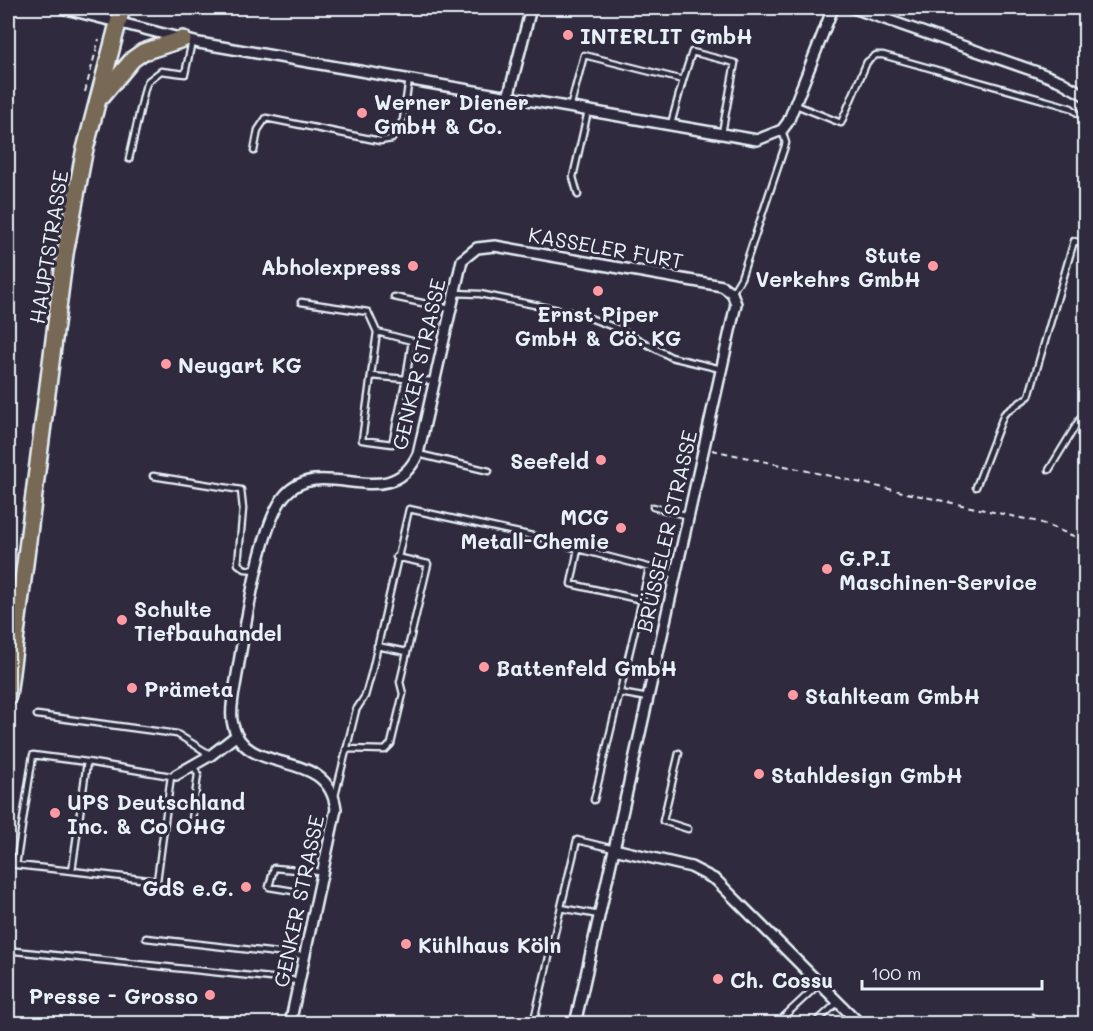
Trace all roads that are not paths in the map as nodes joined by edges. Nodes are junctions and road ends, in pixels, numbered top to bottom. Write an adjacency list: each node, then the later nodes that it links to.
1 (62, 8): 5 (street)
2 (531, 8): 10 (street)
3 (833, 8): 12 (street)
4 (853, 8): 9 (street)
5 (120, 15): 6 (street); 11 (main road, HAUPTSTRASSE)
6 (188, 40): 7 (street); 11 (main road); 20 (lane)
7 (409, 79): 10 (street); 19 (lane)
8 (683, 80): 13 (lane); 16 (lane); 18 (lane)
9 (1086, 96)
10 (508, 98): 13 (street)
11 (97, 102): 51 (main road, HAUPTSTRASSE)
12 (796, 105): 15 (lane); 17 (street)
13 (570, 108): 14 (street)
14 (588, 111): 16 (street); 21 (lane)
15 (1086, 120)
16 (671, 124): 18 (street)
17 (782, 130): 18 (street); 25 (lane)
18 (722, 133)
19 (254, 151)
20 (129, 159)
21 (579, 195)
22 (1086, 244): 39 (lane)
23 (472, 250): 24 (street, GENKER STRASSE); 25 (street, KASSELER FURT)
24 (453, 293): 28 (street, GENKER STRASSE); 30 (lane)
25 (732, 293): 30 (street, BRÜSSELER STRASSE)
26 (393, 297): 28 (lane)
27 (301, 302): 29 (lane)
28 (450, 309): 33 (street, GENKER STRASSE)
29 (377, 332): 31 (lane); 32 (lane)
30 (721, 369): 41 (street, BRÜSSELER STRASSE)
31 (371, 376): 32 (lane); 32 (lane)
32 (406, 379): 33 (lane)
33 (433, 381): 35 (street, GENKER STRASSE)
34 (1086, 409): 36 (lane)
35 (417, 454): 37 (lane); 45 (street, GENKER STRASSE)
36 (1049, 470)
37 (489, 471)
38 (153, 476): 45 (lane)
39 (976, 487)
40 (653, 507): 41 (lane)
41 (688, 516): 46 (street, BRÜSSELER STRASSE)
42 (578, 549): 43 (lane); 44 (lane); 47 (lane)
43 (396, 557): 48 (lane); 49 (lane)
44 (649, 568): 46 (lane); 47 (lane)
45 (258, 570): 54 (street, GENKER STRASSE)
46 (675, 574): 52 (street, BRÜSSELER STRASSE)
47 (642, 600): 50 (lane)
48 (377, 646): 49 (lane); 55 (lane)
49 (407, 652): 55 (lane)
50 (620, 693): 52 (lane); 62 (lane)
51 (8, 696)
52 (648, 698): 65 (street, BRÜSSELER STRASSE)
53 (38, 715): 57 (lane)
54 (237, 735): 57 (street); 61 (street, GENKER STRASSE)
55 (346, 749): 61 (lane)
56 (679, 753): 64 (lane)
57 (212, 755): 59 (street)
58 (87, 762): 60 (lane); 66 (lane); 66 (lane)
59 (193, 765): 60 (street); 63 (lane)
60 (174, 775): 66 (lane)
61 (334, 798): 67 (street, GENKER STRASSE)
62 (594, 800)
63 (191, 827)
64 (688, 829)
65 (614, 849): 69 (lane); 70 (street, BRÜSSELER STRASSE); 75 (street)
66 (72, 871)
67 (323, 873): 68 (lane); 73 (street, GENKER STRASSE)
68 (293, 891)
69 (561, 908): 70 (lane); 78 (lane)
70 (599, 915): 79 (street, BRÜSSELER STRASSE)
71 (146, 938): 73 (lane)
72 (15, 951): 74 (lane)
73 (305, 956): 74 (street, GENKER STRASSE)
74 (299, 981): 77 (street, GENKER STRASSE)
75 (821, 982): 76 (street); 80 (lane)
76 (839, 1001): 81 (lane); 82 (street)
77 (290, 1023)
78 (533, 1023)
79 (575, 1023)
80 (776, 1023)
81 (814, 1023)
82 (860, 1023)

